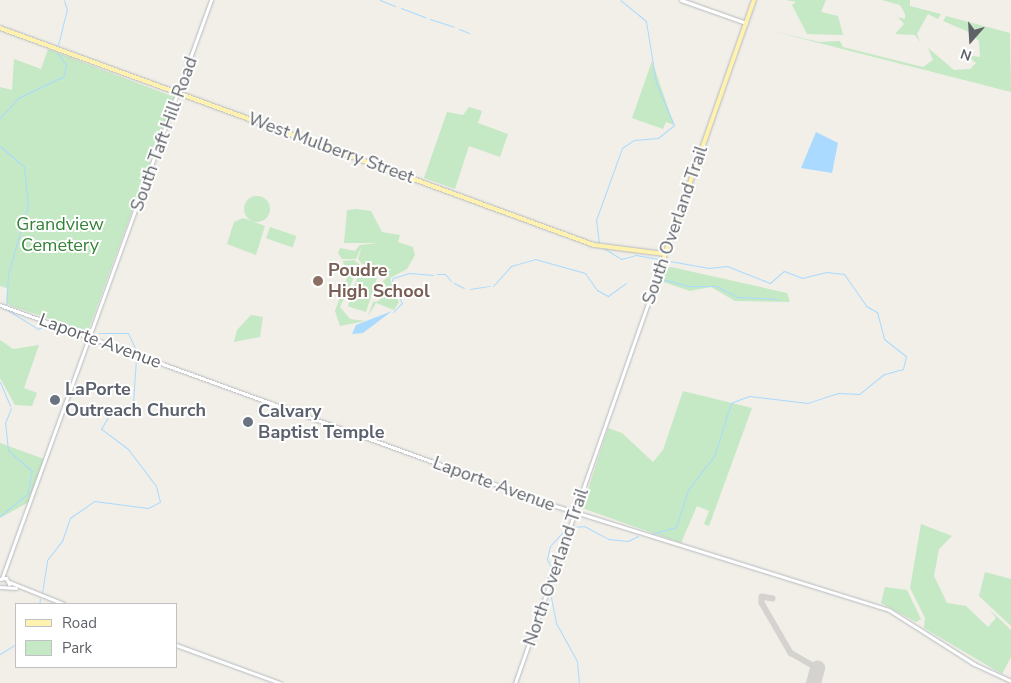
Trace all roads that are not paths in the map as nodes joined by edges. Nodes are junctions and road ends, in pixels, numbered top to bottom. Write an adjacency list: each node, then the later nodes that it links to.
1 (211, 0): 6 (street, South Taft Hill Road)
2 (681, 0): 4 (street)
3 (754, 0): 4 (main road, South Overland Trail)
4 (746, 23): 7 (main road, South Overland Trail)
5 (0, 28): 6 (main road, West Mulberry Street)
6 (179, 92): 7 (main road, West Mulberry Street); 9 (street, South Taft Hill Road)
7 (664, 257): 10 (street, South Overland Trail)
8 (3, 306): 9 (street, Laporte Avenue)
9 (91, 337): 11 (street, Laporte Avenue); 12 (street, South Taft Hill Road)
10 (596, 451): 11 (street, North Overland Trail)
11 (574, 512): 18 (street, Laporte Avenue); 20 (street, North Overland Trail)
12 (9, 566): 13 (street); 14 (street)
13 (1, 578): 14 (street)
14 (5, 585): 15 (street); 16 (street)
15 (0, 594)
16 (61, 603)
17 (178, 646): 19 (street)
18 (1011, 681)
19 (280, 683)
20 (515, 683)

